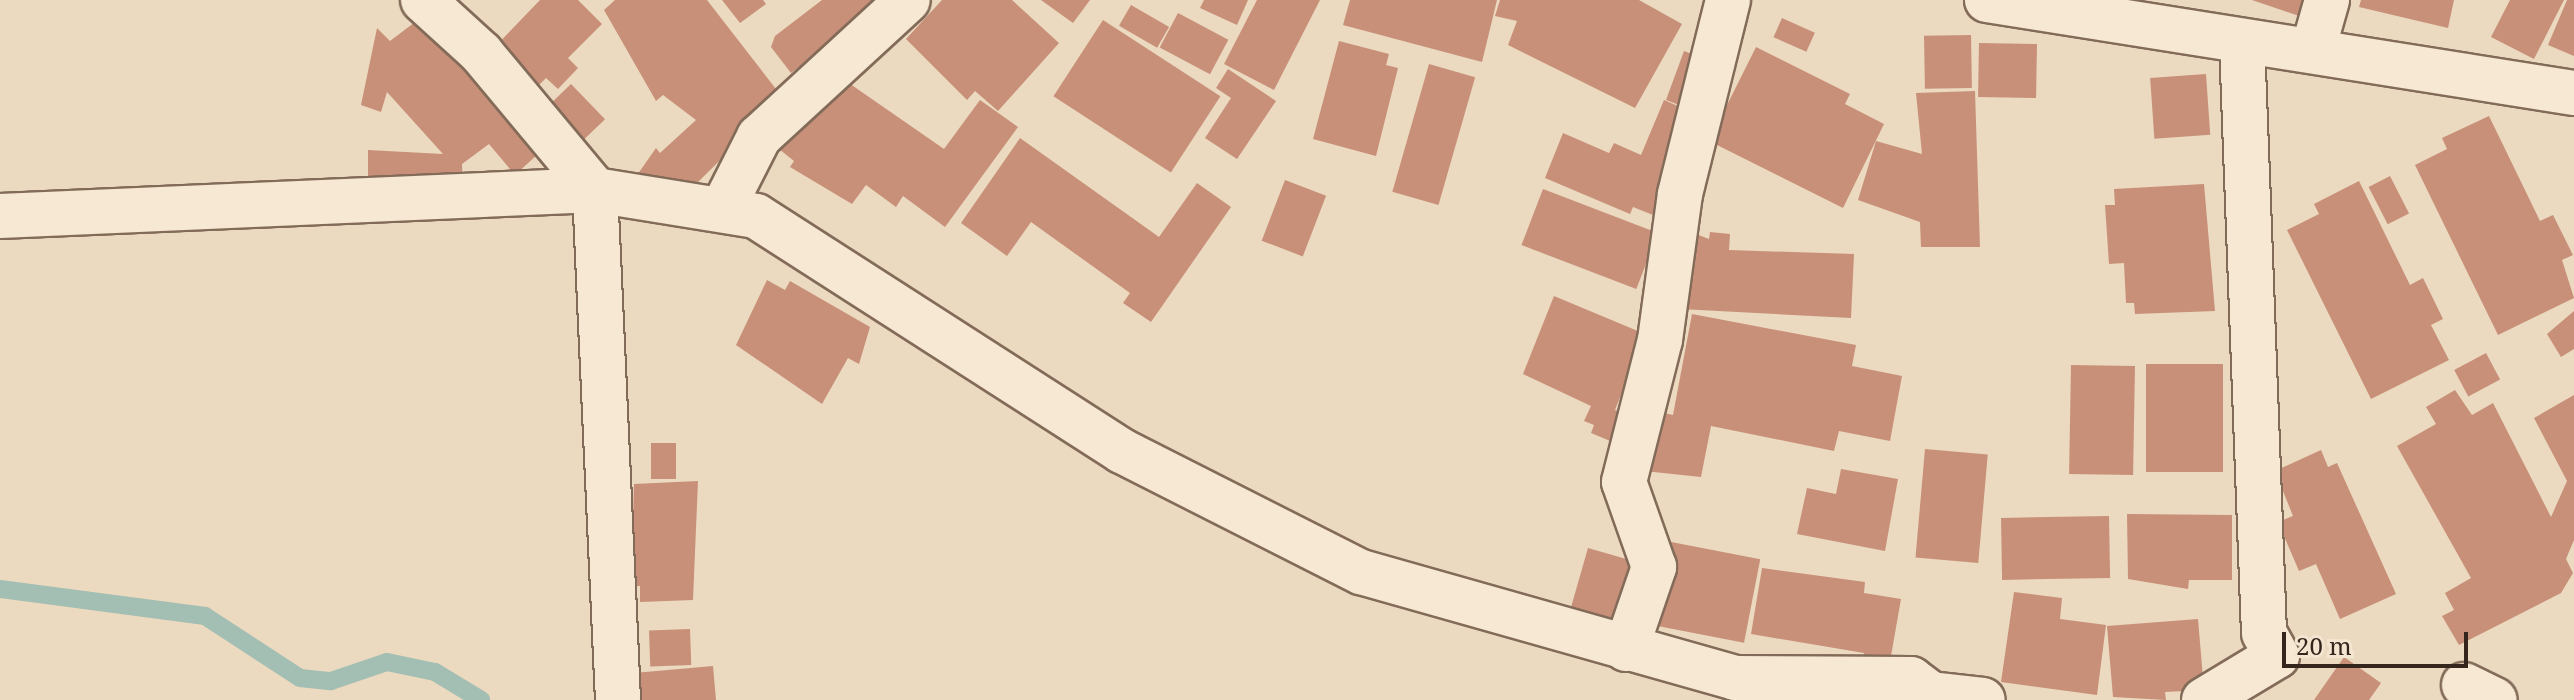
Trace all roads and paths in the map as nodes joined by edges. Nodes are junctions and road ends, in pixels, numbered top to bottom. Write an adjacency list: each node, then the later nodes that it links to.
1 (423, 0): 10 (street)
2 (908, 0): 11 (street)
3 (1728, 0): 13 (street)
4 (1987, 0): 6 (street)
5 (2327, 0): 8 (street)
6 (2093, 7): 7 (street)
7 (2242, 41): 8 (street); 16 (street)
8 (2314, 46): 9 (street)
9 (2574, 93)
10 (595, 190): 11 (street); 12 (street); 14 (street)
11 (723, 208): 13 (street)
12 (0, 216)
13 (1626, 649): 15 (street)
14 (618, 700)
15 (1983, 700)
16 (2204, 700)

